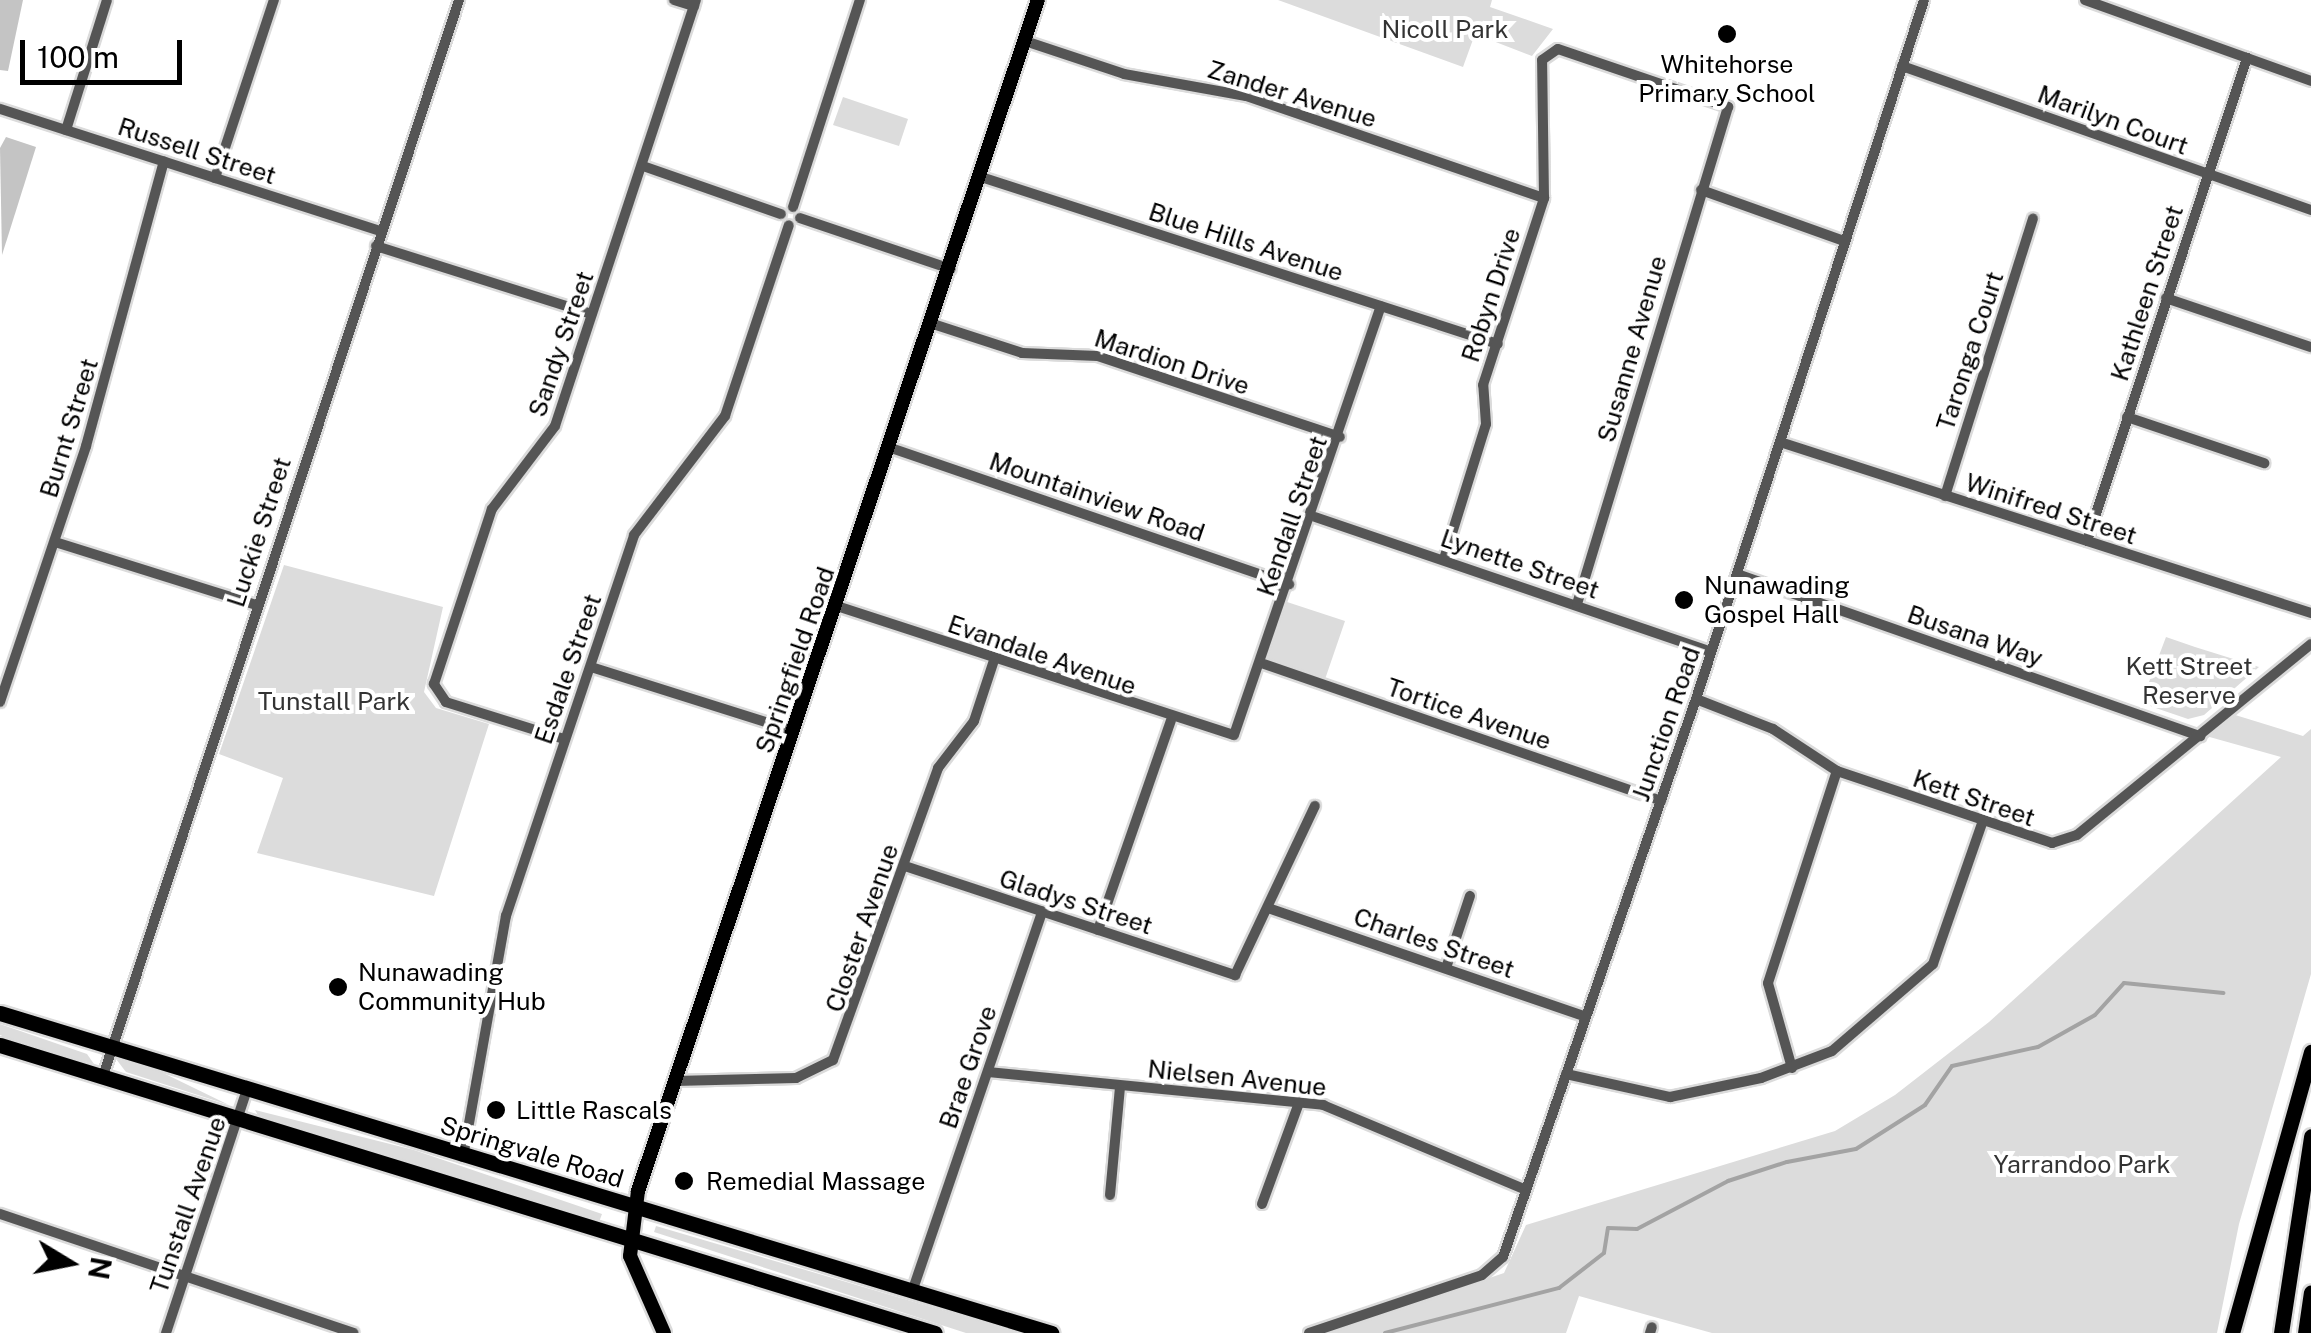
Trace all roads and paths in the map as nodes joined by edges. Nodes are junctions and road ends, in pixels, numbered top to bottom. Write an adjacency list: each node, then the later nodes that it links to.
1 (107, 0): 16 (street)
2 (274, 0): 21 (street)
3 (459, 0): 30 (street, Luckie Street)
4 (674, 0): 9 (street)
5 (860, 0): 24 (street)
6 (1038, 0): 10 (main road, Springfield Road)
7 (1924, 0): 12 (street, Junction Road)
8 (2086, 0): 11 (street)
9 (695, 3): 18 (street, Sandy Street)
10 (1025, 42): 20 (main road, Springfield Road); 23 (street, Zander Avenue)
11 (2247, 58): 13 (street); 19 (street, Kathleen Street)
12 (1902, 66): 19 (street, Marilyn Court); 31 (street, Junction Road)
13 (2311, 80)
14 (1728, 107): 22 (street, Susanne Avenue); 23 (street, Robyn Drive)
15 (0, 109): 16 (street, Russell Street)
16 (66, 130): 17 (street, Russell Street)
17 (164, 161): 21 (street, Russell Street); 48 (street, Burnt Street)
18 (643, 166): 26 (street); 36 (street, Sandy Street)
19 (2208, 175): 25 (street, Marilyn Court); 34 (street, Kathleen Street)
20 (981, 177): 33 (main road, Springfield Road); 35 (street, Blue Hills Avenue)
21 (215, 178): 30 (street, Russell Street)
22 (1702, 190): 31 (street); 53 (street, Susanne Avenue)
23 (1544, 198): 38 (street, Robyn Drive)
24 (793, 206): 26 (street); 27 (street)
25 (2311, 210)
26 (781, 214): 29 (street)
27 (800, 218): 29 (street); 33 (street)
28 (2033, 219): 45 (street, Taronga Court)
29 (789, 226): 60 (street, Esdale Street)
30 (381, 231): 32 (street, Luckie Street)
31 (1844, 242): 42 (street, Junction Road)
32 (376, 246): 36 (street); 52 (street, Luckie Street)
33 (952, 269): 37 (main road, Springfield Road)
34 (2166, 298): 39 (street); 40 (street, Kathleen Street)
35 (1381, 306): 38 (street, Blue Hills Avenue); 41 (street, Kendall Street)
36 (592, 314): 67 (street, Sandy Street)
37 (933, 324): 41 (street, Mardion Drive); 43 (main road, Springfield Road)
38 (1498, 344): 49 (street, Robyn Drive)
39 (2311, 346)
40 (2127, 418): 44 (street); 47 (street, Kathleen Street)
41 (1340, 437): 46 (street, Kendall Street)
42 (1780, 442): 45 (street, Winifred Street); 50 (street, Junction Road)
43 (891, 448): 51 (street, Mountainview Road); 54 (main road, Springfield Road)
44 (2264, 463)
45 (1945, 496): 47 (street, Winifred Street)
46 (1315, 517): 49 (street, Lynette Street); 51 (street, Kendall Street)
47 (2087, 541): 55 (street, Winifred Street)
48 (55, 542): 52 (street); 62 (street, Burnt Street)
49 (1444, 559): 53 (street, Lynette Street)
50 (1737, 574): 57 (street, Junction Road); 66 (street, Busana Way)
51 (1289, 584): 59 (street, Kendall Street)
52 (256, 604): 81 (street, Luckie Street)
53 (1577, 604): 57 (street, Lynette Street)
54 (837, 606): 58 (street, Evandale Avenue); 64 (main road, Springfield Road)
55 (2311, 612)
56 (2311, 644): 66 (street, Kett Street)
57 (1711, 652): 61 (street, Junction Road)
58 (994, 660): 63 (street, Evandale Avenue); 72 (street, Closter Avenue)
59 (1264, 664): 65 (street, Kendall Street); 69 (street, Tortice Avenue)
60 (591, 667): 64 (street); 67 (street, Esdale Street)
61 (1696, 699): 68 (street, Kett Street); 69 (street, Junction Road)
62 (0, 702)
63 (1171, 720): 65 (street, Evandale Avenue); 76 (street)
64 (794, 731): 87 (main road, Springfield Road)
65 (1234, 735)
66 (2200, 736): 71 (street, Kett Street)
67 (564, 739): 93 (street, Esdale Street)
68 (1837, 772): 71 (street, Kett Street); 83 (street)
69 (1661, 801): 79 (street, Junction Road)
70 (1315, 806): 74 (street)
71 (1982, 822): 83 (street)
72 (905, 866): 75 (street, Gladys Street); 87 (street, Closter Avenue)
73 (1470, 896): 77 (street)
74 (1268, 908): 76 (street, Gladys Street); 77 (street, Charles Street)
75 (1042, 912): 76 (street, Gladys Street); 84 (street, Brae Grove)
76 (1098, 930)
77 (1446, 968): 79 (street, Charles Street)
78 (0, 1013): 81 (highway, Springvale Road)
79 (1586, 1017): 85 (street, Junction Road)
80 (0, 1045): 86 (highway)
81 (112, 1046): 86 (street, Luckie Street); 89 (highway, Springvale Road)
82 (2311, 1052): 109 (highway)
83 (1792, 1068): 85 (street)
84 (988, 1072): 88 (street, Nielsen Avenue); 101 (street, Brae Grove)
85 (1566, 1074): 94 (street, Junction Road)
86 (102, 1079): 91 (highway)
87 (674, 1080): 97 (main road, Springfield Road)
88 (1120, 1086): 90 (street, Nielsen Avenue); 95 (street)
89 (247, 1089): 91 (street, Tunstall Avenue); 93 (highway, Springvale Road)
90 (1299, 1103): 94 (street, Nielsen Avenue); 96 (street)
91 (237, 1122): 99 (highway); 100 (street, Tunstall Avenue)
92 (2311, 1136): 110 (highway)
93 (463, 1157): 97 (highway, Springvale Road)
94 (1526, 1190): 108 (street, Junction Road)
95 (1110, 1196)
96 (1262, 1204)
97 (633, 1209): 99 (main road, Springfield Road); 101 (highway, Springvale Road)
98 (0, 1214): 100 (street)
99 (629, 1241): 103 (highway); 106 (main road, Springfield Road)
100 (185, 1276): 104 (street, Tunstall Avenue); 105 (street)
101 (912, 1292): 107 (highway, Springvale Road)
102 (2311, 1292): 111 (highway)
103 (924, 1331)
104 (166, 1333)
105 (353, 1333)
106 (664, 1333)
107 (1051, 1333)
108 (1309, 1333)
109 (2232, 1333)
110 (2281, 1333)
111 (2306, 1333)

